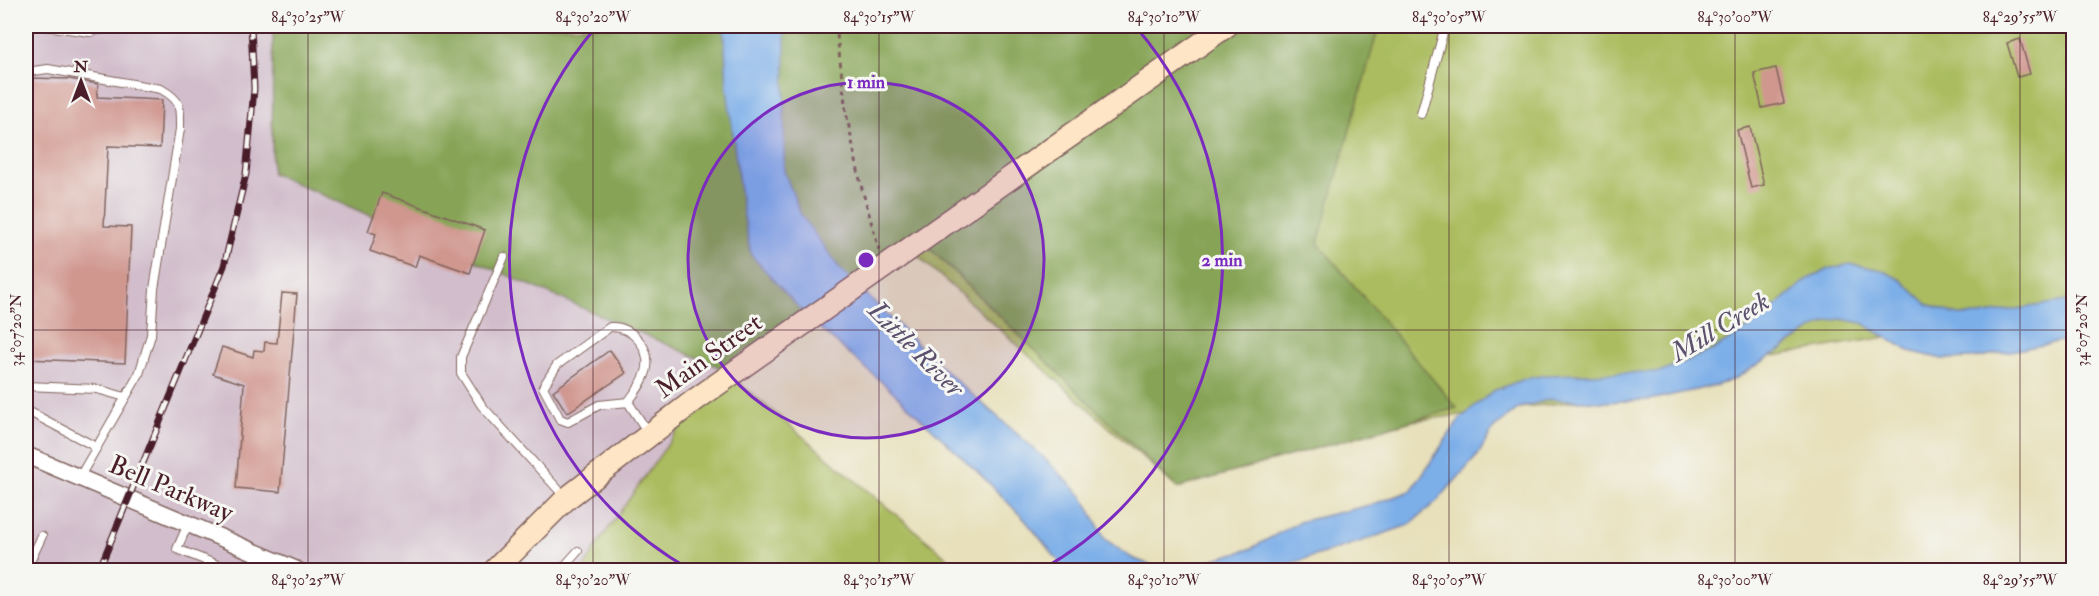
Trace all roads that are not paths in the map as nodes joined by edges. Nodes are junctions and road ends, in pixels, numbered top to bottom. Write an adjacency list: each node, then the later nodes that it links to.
1 (45, 26): 2 (lane)
2 (116, 26)
3 (1226, 26): 12 (main road, Main Street)
4 (1444, 26): 6 (lane)
5 (26, 72): 9 (lane)
6 (1421, 114)
7 (504, 257): 16 (lane)
8 (26, 386): 9 (lane)
9 (125, 397): 13 (lane)
10 (628, 402): 10 (lane); 12 (lane)
11 (26, 410): 13 (lane)
12 (650, 434): 16 (main road, Main Street)
13 (96, 447): 15 (lane)
14 (26, 455): 15 (street, Bell Parkway)
15 (79, 478): 17 (street, Bell Parkway)
16 (566, 499): 23 (main road, Main Street)
17 (188, 524): 21 (lane); 22 (street, Bell Parkway)
18 (42, 536): 20 (lane)
19 (578, 551): 24 (lane)
20 (26, 570)
21 (230, 570)
22 (295, 570)
23 (495, 570)
24 (561, 570)

